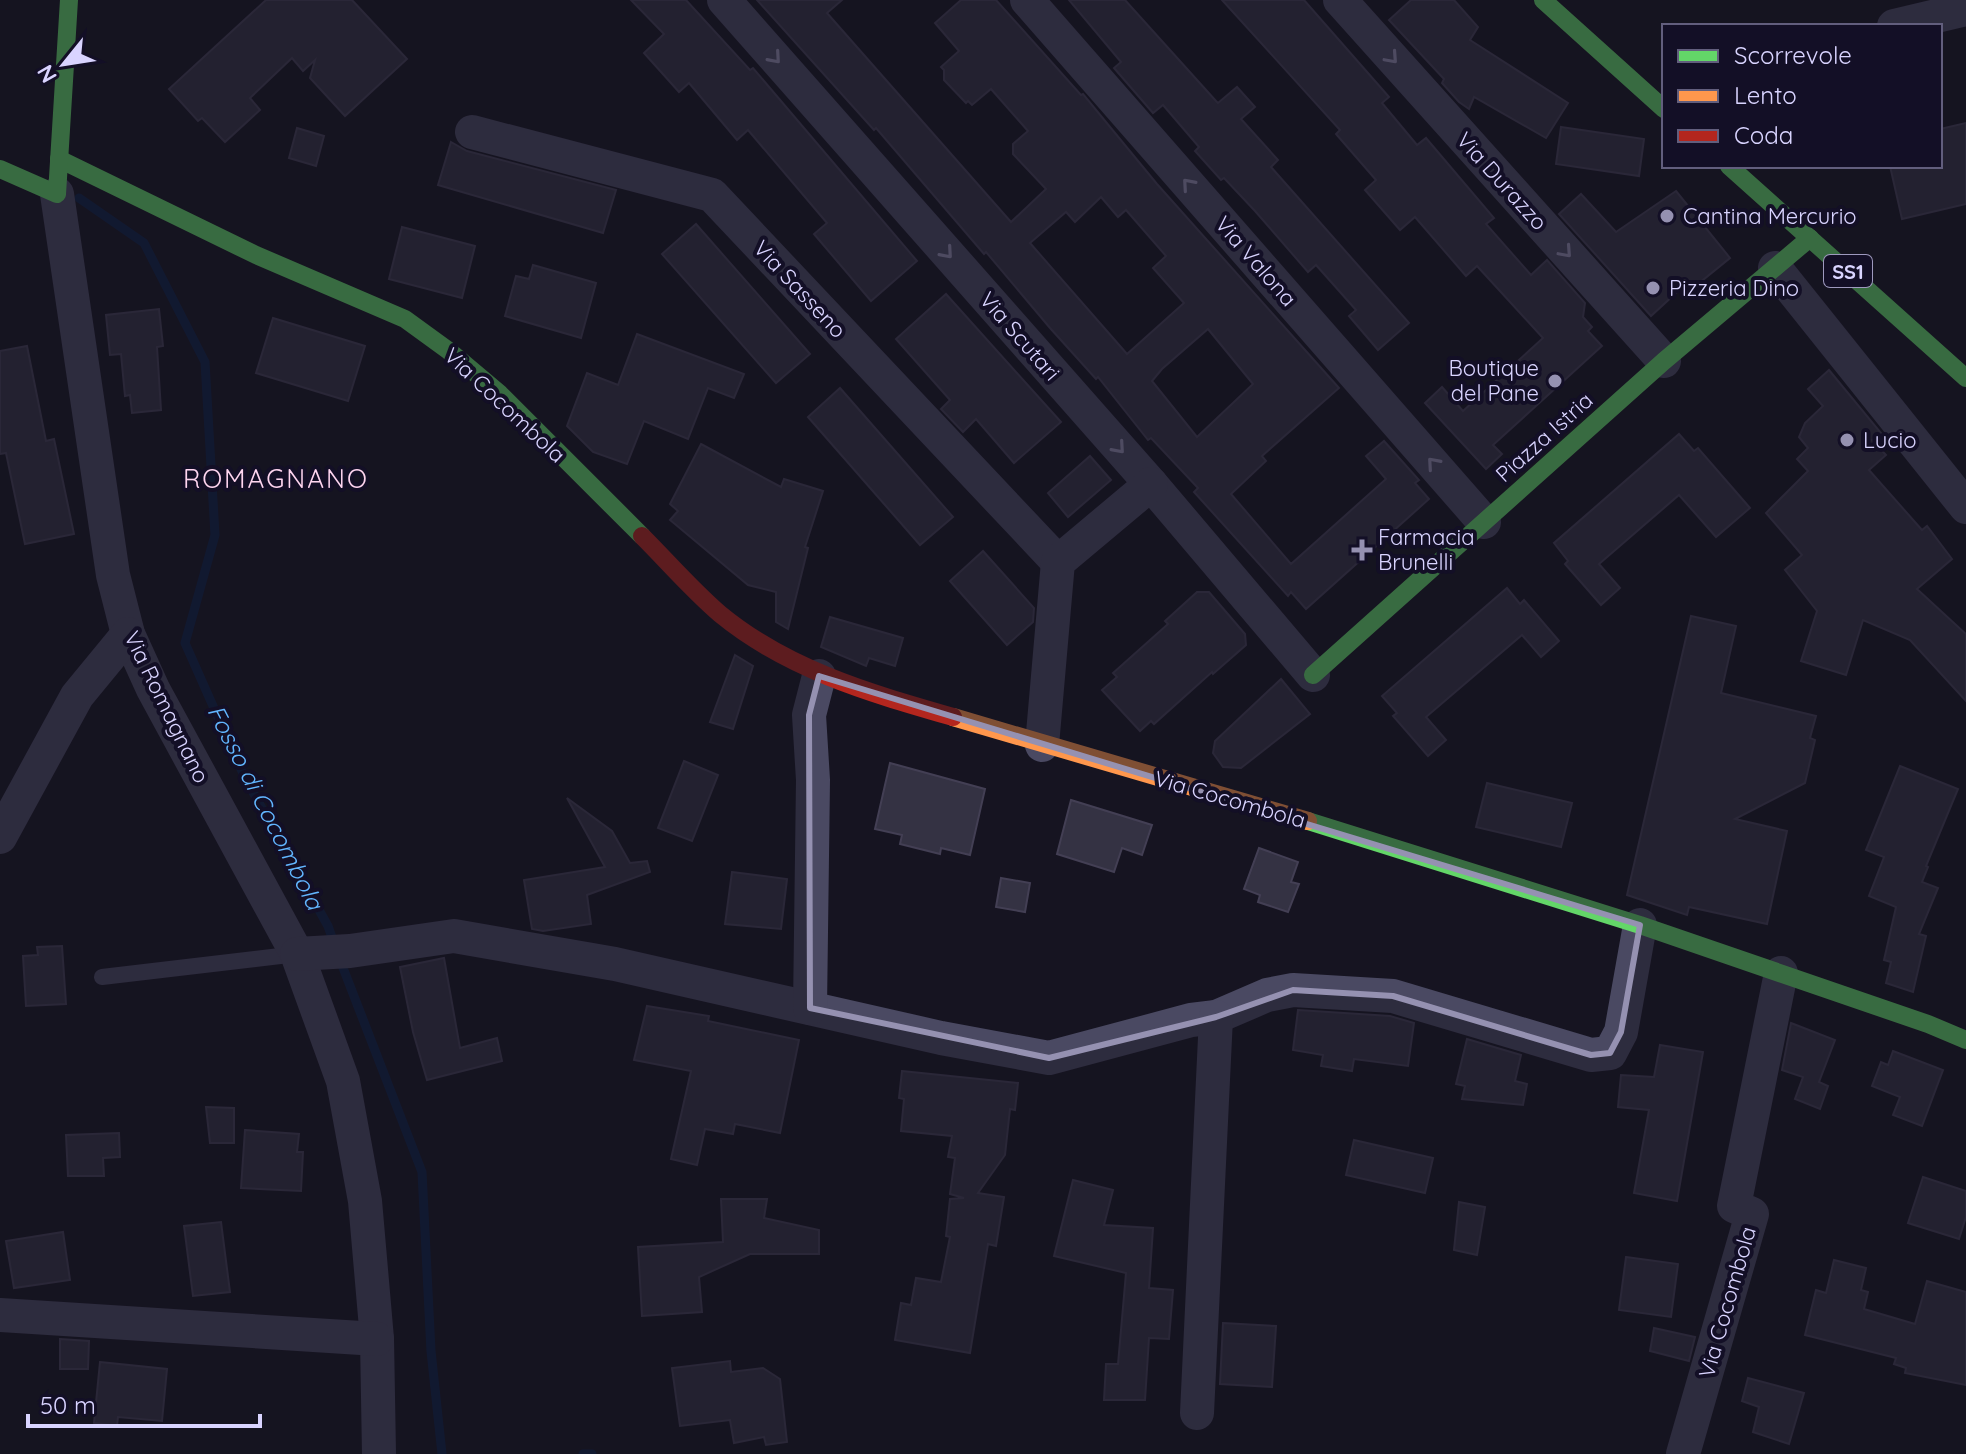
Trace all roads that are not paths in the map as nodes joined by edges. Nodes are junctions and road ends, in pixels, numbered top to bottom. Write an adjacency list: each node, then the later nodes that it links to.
1 (69, 0): 11 (street, Via Romagnano)
2 (724, 0): 19 (street, Via Scutari, one-way to 19)
3 (1027, 0): 21 (street, Via Valona, one-way to 3)
4 (1340, 0): 17 (street, Via Durazzo, one-way to 17)
5 (1543, 0): 8 (street)
6 (1966, 9): 7 (street)
7 (1902, 24)
8 (1651, 83): 9 (street)
9 (1662, 105)
10 (472, 132): 22 (street, Via Sasseno)
11 (59, 159): 14 (street, Via Romagnano); 25 (street, Via Cocombola)
12 (1731, 168): 15 (street, SS1)
13 (0, 169): 14 (street)
14 (57, 194): 23 (street, Via Romagnano)
15 (1810, 238): 16 (street, Piazza Istria); 18 (street, SS1)
16 (1775, 268): 17 (street, Piazza Istria); 20 (street)
17 (1664, 361): 21 (street, Piazza Istria)
18 (1966, 378)
19 (1151, 484): 22 (street); 24 (street, Via Scutari)
20 (1966, 507)
21 (1484, 522): 24 (street, Piazza Istria)
22 (1058, 562): 26 (street)
23 (128, 634): 27 (street); 29 (street, Via Romagnano)
24 (1313, 675)
25 (819, 676): 26 (street, Via Cocombola); 32 (street)
26 (1042, 745): 28 (street, Via Cocombola)
27 (0, 837)
28 (1640, 925): 30 (street, Via Cocombola); 33 (street)
29 (306, 953): 31 (lane); 32 (street); 36 (street, Via Romagnano)
30 (1781, 973): 34 (street, Via Cocombola); 39 (street, Via Cocombola)
31 (102, 977)
32 (810, 1008): 33 (street)
33 (1216, 1017): 37 (street)
34 (1966, 1040)
35 (0, 1315): 36 (street)
36 (377, 1339): 38 (street, Via Romagnano)
37 (1197, 1413)
38 (379, 1454)
39 (1683, 1454)

